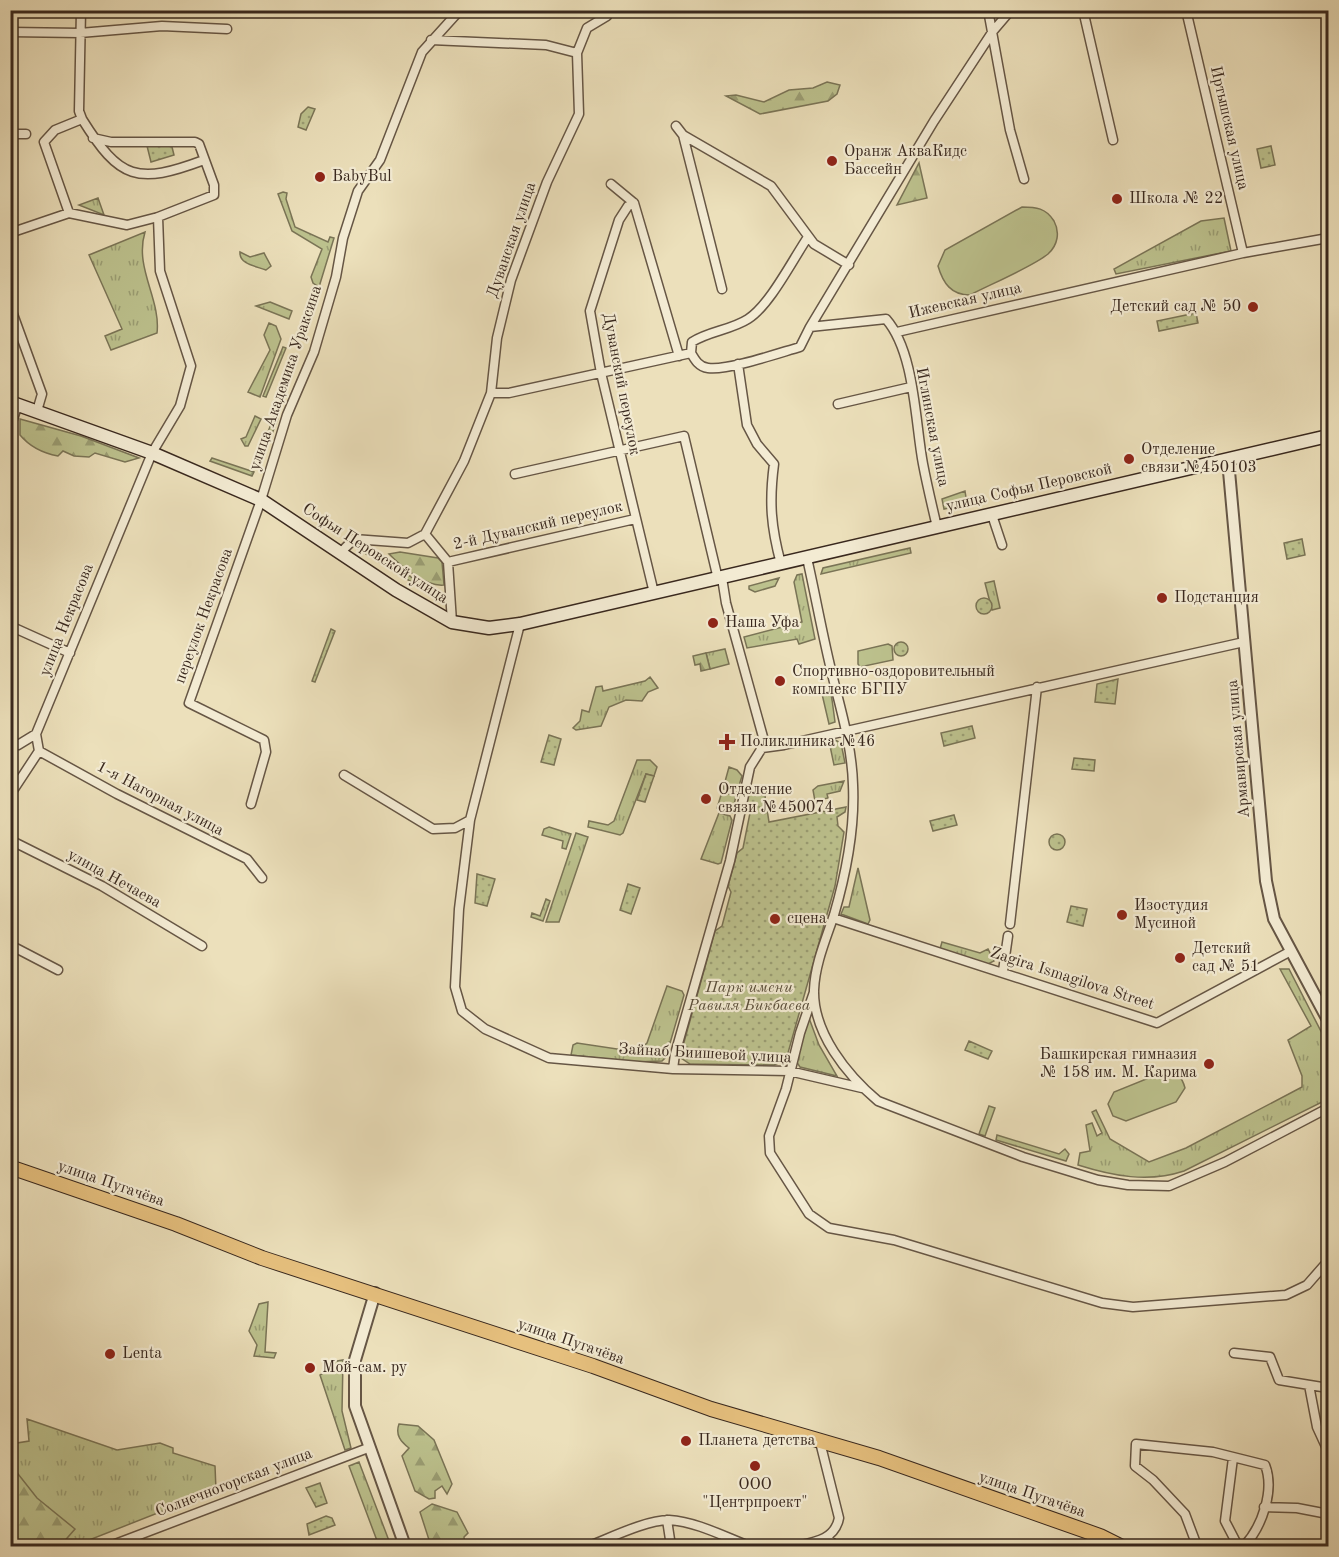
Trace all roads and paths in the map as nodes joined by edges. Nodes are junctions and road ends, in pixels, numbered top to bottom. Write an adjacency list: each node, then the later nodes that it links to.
1 (81, 10): 11 (street)
2 (460, 10): 12 (street, улица Академика Ураксина)
3 (607, 10): 13 (street, Дуванская улица)
4 (988, 10): 9 (street)
5 (1011, 10): 9 (street)
6 (1083, 10): 20 (street)
7 (1186, 10): 30 (street, Иртышская улица)
8 (226, 29): 11 (street)
9 (993, 31): 22 (street); 31 (street)
10 (10, 32): 11 (street)
11 (80, 33): 14 (street)
12 (430, 40): 13 (street); 51 (street, улица Академика Ураксина)
13 (577, 53): 41 (street, Дуванская улица)
14 (82, 119): 19 (street); 25 (street)
15 (676, 126): 18 (street)
16 (10, 134): 17 (street)
17 (26, 134)
18 (683, 135): 28 (street); 32 (street)
19 (93, 138): 21 (street); 21 (street)
20 (1113, 140)
21 (204, 160): 26 (street)
22 (1024, 179)
23 (611, 184): 24 (street)
24 (634, 203): 37 (street); 39 (street, Дуванский переулок)
25 (69, 213): 26 (street); 27 (street)
26 (158, 218): 48 (street, улица Некрасова)
27 (10, 233)
28 (808, 237): 31 (street); 36 (street)
29 (1329, 238): 30 (street, Ижевская улица)
30 (1243, 253): 35 (street, Ижевская улица)
31 (849, 265): 34 (street)
32 (722, 289)
33 (10, 306): 44 (street)
34 (810, 327): 35 (street, Ижевская улица); 38 (street)
35 (897, 332): 40 (street, Иглинская улица)
36 (691, 353): 37 (street); 38 (street)
37 (679, 356): 39 (street)
38 (738, 363): 60 (street)
39 (601, 373): 41 (street); 47 (street, Дуванский переулок)
40 (911, 387): 43 (street); 54 (street, Иглинская улица)
41 (491, 393): 55 (street, Дуванская улица)
42 (14, 403): 44 (main road, Софьи Перовской улица); 45 (street)
43 (838, 404)
44 (37, 411): 48 (main road, Софьи Перовской улица)
45 (10, 428)
46 (1329, 436): 49 (main road, улица Софьи Перовской)
47 (619, 450): 50 (street); 53 (street, Дуванский переулок); 61 (street)
48 (152, 453): 51 (main road, Софьи Перовской улица); 67 (street, улица Некрасова)
49 (1228, 460): 52 (main road, улица Софьи Перовской); 66 (street, Армавирская улица)
50 (515, 474)
51 (261, 500): 57 (main road, Софьи Перовской улица); 76 (street, переулок Некрасова)
52 (992, 515): 54 (main road, улица Софьи Перовской); 56 (street)
53 (635, 519): 59 (street, 2-й Дуванский переулок); 62 (street, Дуванский переулок)
54 (937, 527): 58 (main road, улица Софьи Перовской)
55 (425, 534): 57 (street); 59 (street, 2-й Дуванский переулок)
56 (1002, 546)
57 (340, 553): 63 (main road, Софьи Перовской улица)
58 (807, 558): 60 (main road, Софьи Перовской улица); 69 (street, Зайнаб Биишевой улица)
59 (448, 562): 63 (street)
60 (781, 564): 61 (main road, Софьи Перовской улица)
61 (720, 578): 62 (main road, Софьи Перовской улица); 72 (street)
62 (654, 593): 64 (main road, Софьи Перовской улица)
63 (452, 622): 64 (main road, Софьи Перовской улица)
64 (520, 624): 77 (street, Зайнаб Биишевой улица)
65 (10, 626): 67 (street)
66 (1244, 642): 68 (street); 85 (street, Армавирская улица)
67 (70, 653): 70 (street, улица Некрасова)
68 (1037, 687): 69 (street); 81 (street)
69 (846, 730): 72 (street); 80 (street, Зайнаб Биишевой улица)
70 (36, 734): 71 (street); 73 (street)
71 (10, 741)
72 (762, 748): 90 (street)
73 (39, 751): 75 (street); 79 (street, 1-я Нагорная улица)
74 (344, 775): 77 (street)
75 (10, 795)
76 (251, 804)
77 (470, 820): 90 (street, Зайнаб Биишевой улица)
78 (10, 840): 84 (street, улица Нечаева)
79 (262, 878)
80 (833, 918): 87 (street, Zagira Ismagilova Street); 88 (street, Зайнаб Биишевой улица)
81 (1011, 924)
82 (1008, 936): 87 (street)
83 (10, 945): 86 (street)
84 (202, 946)
85 (1291, 951): 87 (street, Zagira Ismagilova Street); 89 (street, Армавирская улица)
86 (58, 970)
87 (1004, 971)
88 (814, 991): 91 (street); 92 (street, Зайнаб Биишевой улица)
89 (1329, 1020)
90 (673, 1070): 91 (street, Зайнаб Биишевой улица)
91 (789, 1071): 92 (street, Зайнаб Биишевой улица); 95 (street)
92 (862, 1088): 93 (street, Зайнаб Биишевой улица)
93 (1329, 1108)
94 (10, 1167): 96 (main road, улица Пугачёва)
95 (1329, 1261)
96 (375, 1293): 100 (main road, улица Пугачёва); 101 (street)
97 (1233, 1353): 98 (street)
98 (1309, 1385): 99 (street); 102 (street)
99 (1329, 1388)
100 (820, 1442): 107 (street); 115 (main road, улица Пугачёва)
101 (368, 1448): 108 (street, Солнечногорская улица); 109 (street)
102 (1329, 1451)
103 (1233, 1458): 104 (street); 116 (street); 117 (street)
104 (1264, 1507): 105 (street); 118 (street)
105 (1329, 1514)
106 (667, 1520): 110 (street); 111 (street); 112 (street)
107 (827, 1538): 113 (street); 114 (street)
108 (110, 1546)
109 (405, 1546)
110 (589, 1546)
111 (670, 1546)
112 (749, 1546)
113 (798, 1546)
114 (836, 1546)
115 (1120, 1546)
116 (1197, 1546)
117 (1238, 1546)
118 (1244, 1546)

